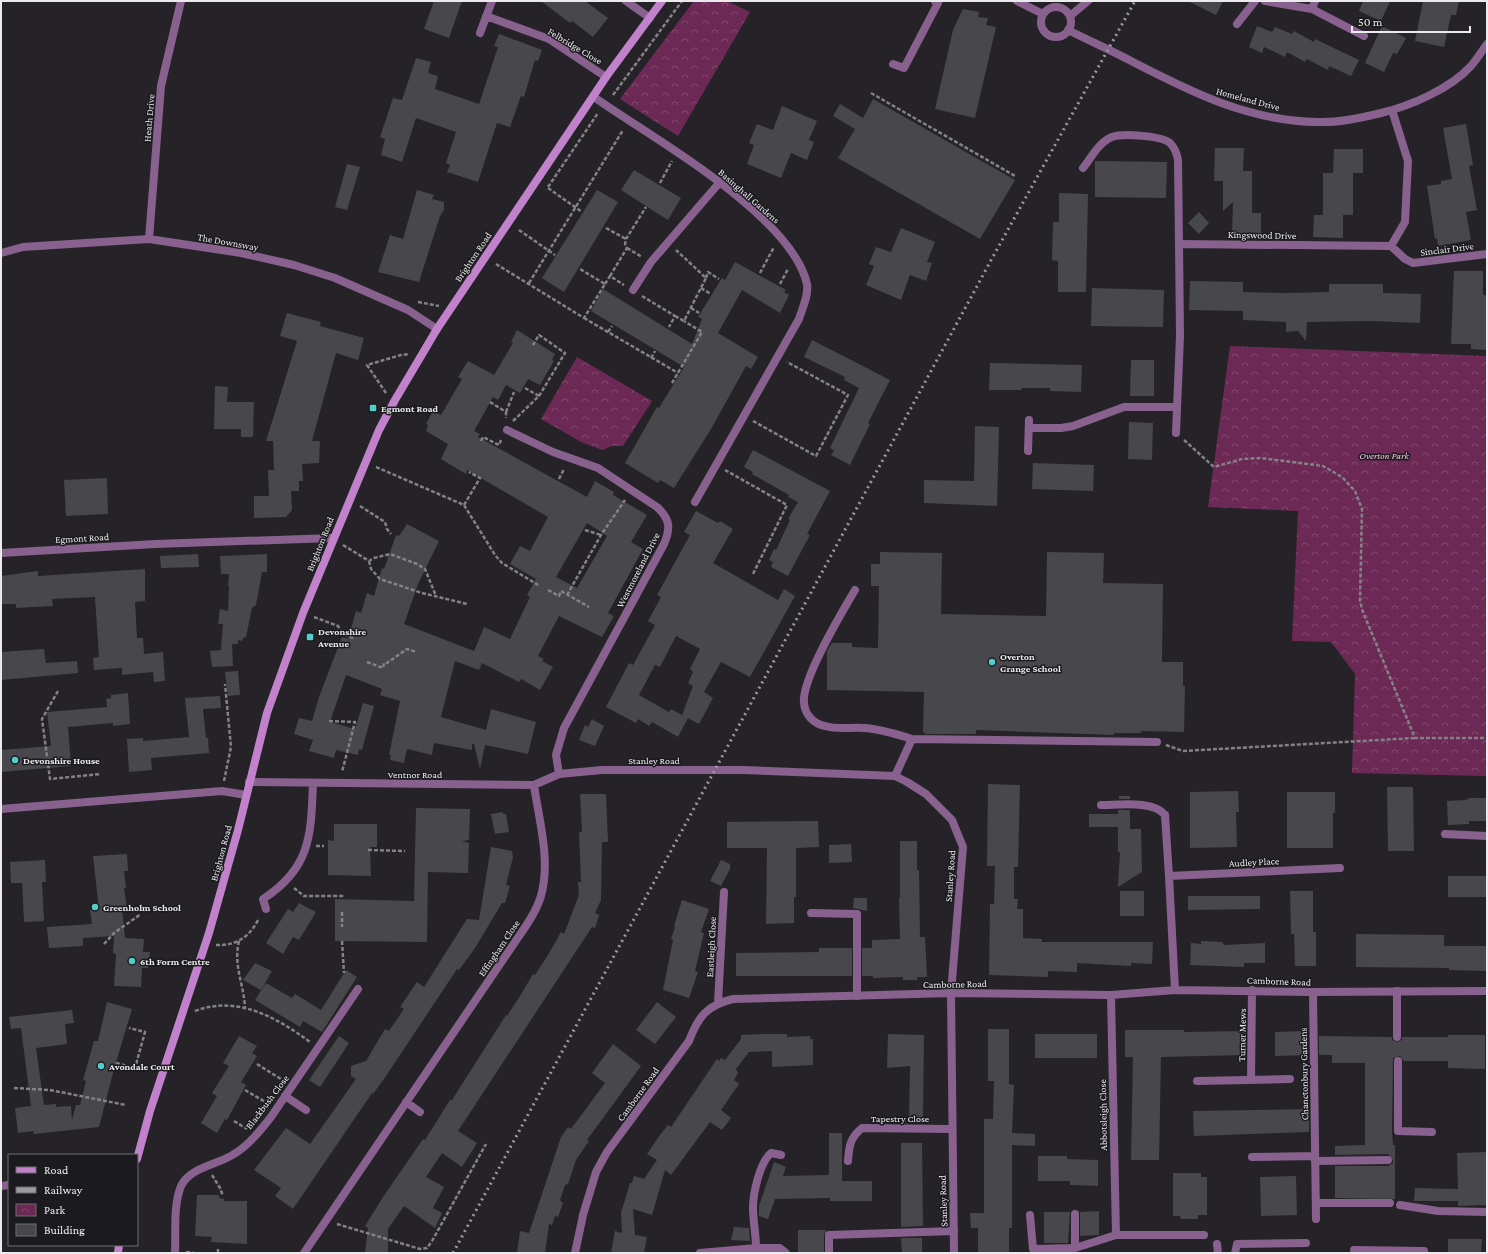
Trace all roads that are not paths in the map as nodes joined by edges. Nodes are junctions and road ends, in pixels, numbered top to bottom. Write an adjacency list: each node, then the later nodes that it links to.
1 (181, 1): 27 (street, Heath Drive)
2 (492, 1): 12 (street)
3 (626, 1): 14 (street)
4 (662, 1): 14 (main road, Brighton Road)
5 (935, 1): 21 (street)
6 (1017, 1): 11 (street)
7 (1088, 1): 13 (street)
8 (1255, 1): 15 (street)
9 (1265, 1): 10 (street)
10 (1314, 5): 18 (street)
11 (1043, 14): 13 (street); 16 (street)
12 (486, 16): 17 (street); 22 (street, Felbridge Close)
13 (1070, 16): 16 (street)
14 (650, 18): 22 (main road, Brighton Road)
15 (1237, 24)
16 (1068, 30): 24 (street, Homeland Drive)
17 (480, 33)
18 (1364, 36)
19 (1487, 44): 20 (street, Homeland Drive)
20 (1483, 55): 24 (street, Homeland Drive)
21 (893, 64)
22 (606, 77): 23 (main road, Brighton Road)
23 (594, 97): 26 (street, Basinghall Gardens); 33 (main road, Brighton Road)
24 (1392, 110): 29 (street)
25 (1083, 168): 28 (street)
26 (720, 182): 32 (street); 38 (street, Basinghall Gardens)
27 (149, 239): 30 (street, The Downsway); 33 (street, The Downsway)
28 (1179, 244): 29 (street, Kingswood Drive); 34 (street)
29 (1391, 246): 31 (street, Sinclair Drive)
30 (1, 253)
31 (1487, 254)
32 (633, 290)
33 (437, 329): 39 (main road, Brighton Road)
34 (1177, 408): 36 (street); 37 (street)
35 (507, 430): 45 (street, Westmoreland Drive)
36 (1176, 433)
37 (1028, 451)
38 (694, 502)
39 (333, 538): 40 (street, Egmont Road); 47 (main road, Brighton Road)
40 (1, 553)
41 (855, 590): 42 (street)
42 (912, 739): 43 (street); 46 (street)
43 (1157, 742)
44 (578, 771): 45 (street, Ventnor Road); 46 (street, Stanley Road)
45 (559, 774): 49 (street, Ventnor Road)
46 (895, 776): 66 (street, Stanley Road)
47 (249, 782): 48 (street, Ventnor Road); 50 (main road, Brighton Road)
48 (313, 783): 49 (street, Ventnor Road); 58 (street)
49 (534, 785): 76 (street, Effingham Close)
50 (246, 795): 52 (street); 81 (main road, Brighton Road)
51 (1101, 805): 56 (street)
52 (1, 809)
53 (1445, 834): 54 (street)
54 (1487, 836)
55 (1340, 868): 56 (street, Audley Place)
56 (1169, 876): 61 (street)
57 (724, 892): 69 (street, Eastleigh Close)
58 (266, 909)
59 (811, 912): 68 (street)
60 (358, 989): 75 (street, Blackbush Close)
61 (1175, 990): 62 (street, Camborne Road); 67 (street, Camborne Road)
62 (1252, 990): 64 (street, Camborne Road); 73 (street, Turner Mews)
63 (1487, 991): 65 (street, Camborne Road)
64 (1313, 992): 65 (street, Camborne Road); 84 (street, Chanctonbury Gardens)
65 (1397, 992): 70 (street)
66 (951, 993): 67 (street, Camborne Road); 68 (street, Camborne Road); 79 (street, Stanley Road)
67 (1111, 995): 96 (street, Abbotsleigh Close)
68 (857, 996): 69 (street, Camborne Road)
69 (718, 1003): 106 (street, Camborne Road)
70 (1397, 1036)
71 (1398, 1061): 80 (street)
72 (1290, 1079): 73 (street)
73 (1251, 1080): 74 (street)
74 (1196, 1081)
75 (285, 1096): 77 (street); 104 (street, Blackbush Close)
76 (406, 1102): 78 (street); 97 (street, Effingham Close)
77 (306, 1110)
78 (420, 1112)
79 (951, 1129): 86 (street, Tapestry Close); 94 (street, Stanley Road)
80 (1432, 1132)
81 (138, 1155)
82 (781, 1155): 101 (street)
83 (1252, 1157): 84 (street)
84 (1315, 1159): 85 (street); 87 (street, Chanctonbury Gardens)
85 (1388, 1160)
86 (848, 1161)
87 (1316, 1203): 88 (street); 93 (street, Chanctonbury Gardens)
88 (1390, 1203)
89 (1400, 1205): 90 (street)
90 (1487, 1212)
91 (1075, 1214): 102 (street)
92 (1030, 1215): 102 (street)
93 (1316, 1219)
94 (954, 1231): 109 (street); 110 (street, Stanley Road)
95 (1204, 1234): 96 (street)
96 (1116, 1235): 102 (street)
97 (314, 1237): 98 (street); 105 (street, Effingham Close)
98 (323, 1239)
99 (1306, 1243): 112 (street)
100 (1217, 1244): 111 (street)
101 (756, 1248): 107 (street); 108 (street)
102 (1075, 1248)
103 (1354, 1250): 113 (street)
104 (175, 1253)
105 (304, 1253)
106 (575, 1253)
107 (700, 1253)
108 (786, 1253)
109 (829, 1253)
110 (954, 1253)
111 (1218, 1253)
112 (1236, 1253)
113 (1424, 1253)

